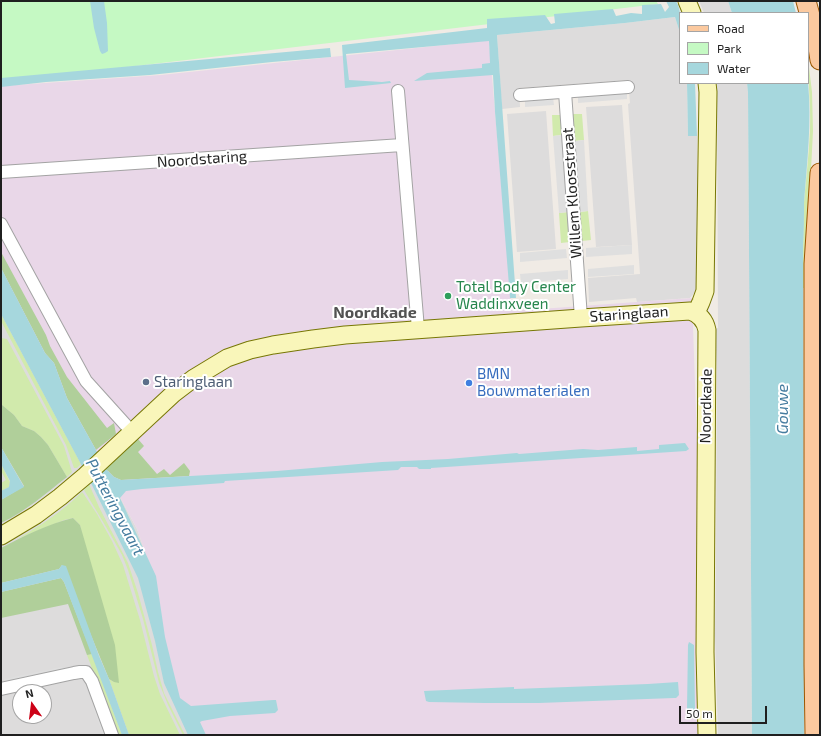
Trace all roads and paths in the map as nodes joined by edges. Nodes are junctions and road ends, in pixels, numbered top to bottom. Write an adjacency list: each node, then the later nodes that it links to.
1 (687, 1): 3 (street)
2 (806, 1): 4 (main road)
3 (692, 12)
4 (820, 60)
5 (707, 84): 14 (street)
6 (628, 87): 8 (street)
7 (398, 91): 10 (street)
8 (565, 92): 9 (street); 15 (street, Willem Kloosstraat)
9 (520, 95)
10 (402, 146): 11 (street, Noordstaring); 16 (street)
11 (1, 172)
12 (820, 173): 22 (main road)
13 (1, 224): 17 (street)
14 (696, 313): 15 (street, Staringlaan); 21 (street, Noordkade)
15 (581, 318): 16 (street, Staringlaan)
16 (418, 329): 17 (street, Staringlaan)
17 (132, 432): 18 (street, Staringlaan)
18 (1, 536)
19 (1, 689): 20 (street)
20 (112, 735)
21 (707, 735)
22 (815, 735)

